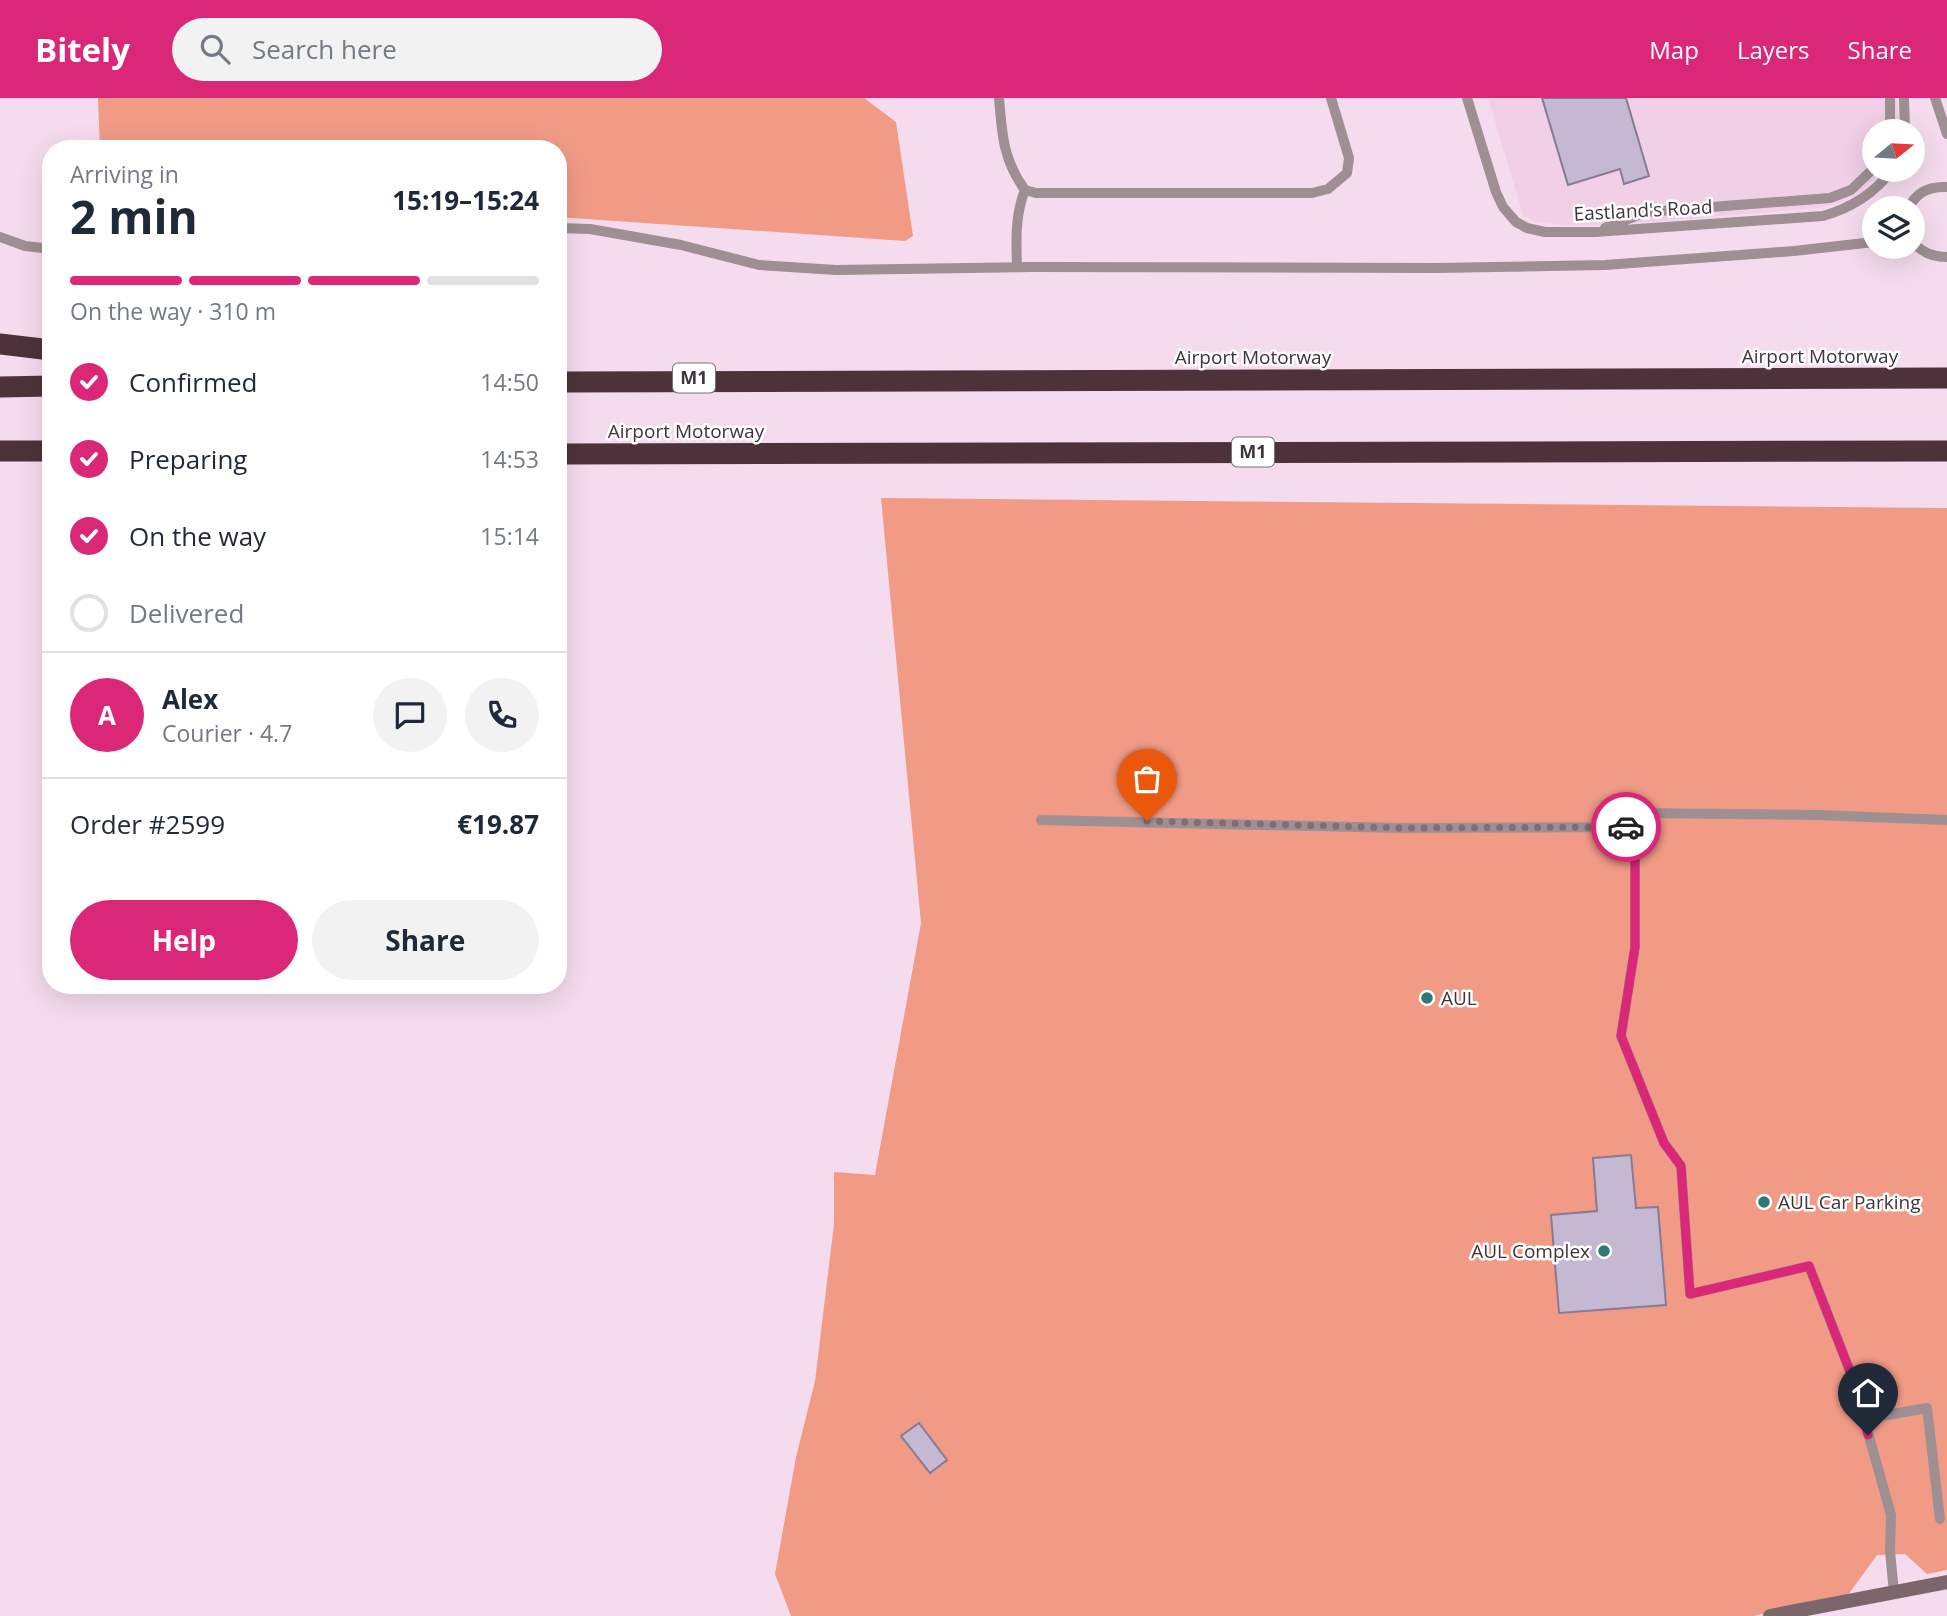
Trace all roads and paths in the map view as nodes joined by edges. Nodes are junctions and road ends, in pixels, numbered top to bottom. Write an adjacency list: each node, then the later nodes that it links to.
1 (999, 98): 13 (lane)
2 (1331, 98): 13 (lane)
3 (1468, 98): 16 (lane, Eastland's Road)
4 (1891, 98): 7 (lane)
5 (1904, 98): 8 (lane)
6 (1935, 98): 9 (lane)
7 (1890, 119)
8 (1905, 119)
9 (1947, 134)
10 (1862, 179): 16 (lane)
11 (1881, 182): 16 (lane, Eastland's Road)
12 (1947, 186): 14 (lane)
13 (1025, 190): 22 (lane)
14 (1917, 196)
15 (567, 228): 22 (lane)
16 (1595, 232)
17 (0, 237): 19 (lane)
18 (1862, 243): 22 (lane)
19 (42, 248)
20 (1925, 253): 21 (lane)
21 (1947, 257)
22 (1017, 267)
23 (0, 344): 24 (highway)
24 (42, 349)
25 (567, 372): 27 (highway, M1)
26 (1947, 379): 27 (highway, Airport Motorway / M1)
27 (831, 381): 28 (highway, Airport Motorway / M1)
28 (567, 382)
29 (42, 386): 30 (highway)
30 (0, 387)
31 (0, 451): 32 (highway)
32 (42, 451)
33 (1947, 451): 34 (highway, Airport Motorway / M1)
34 (567, 454)
35 (1041, 820): 37 (lane)
36 (1947, 820): 37 (lane)
37 (1635, 827): 38 (lane)
38 (1864, 1419): 39 (lane); 41 (lane)
39 (1940, 1519)
40 (1947, 1582): 41 (street)
41 (1894, 1593): 42 (street)
42 (1770, 1616)

